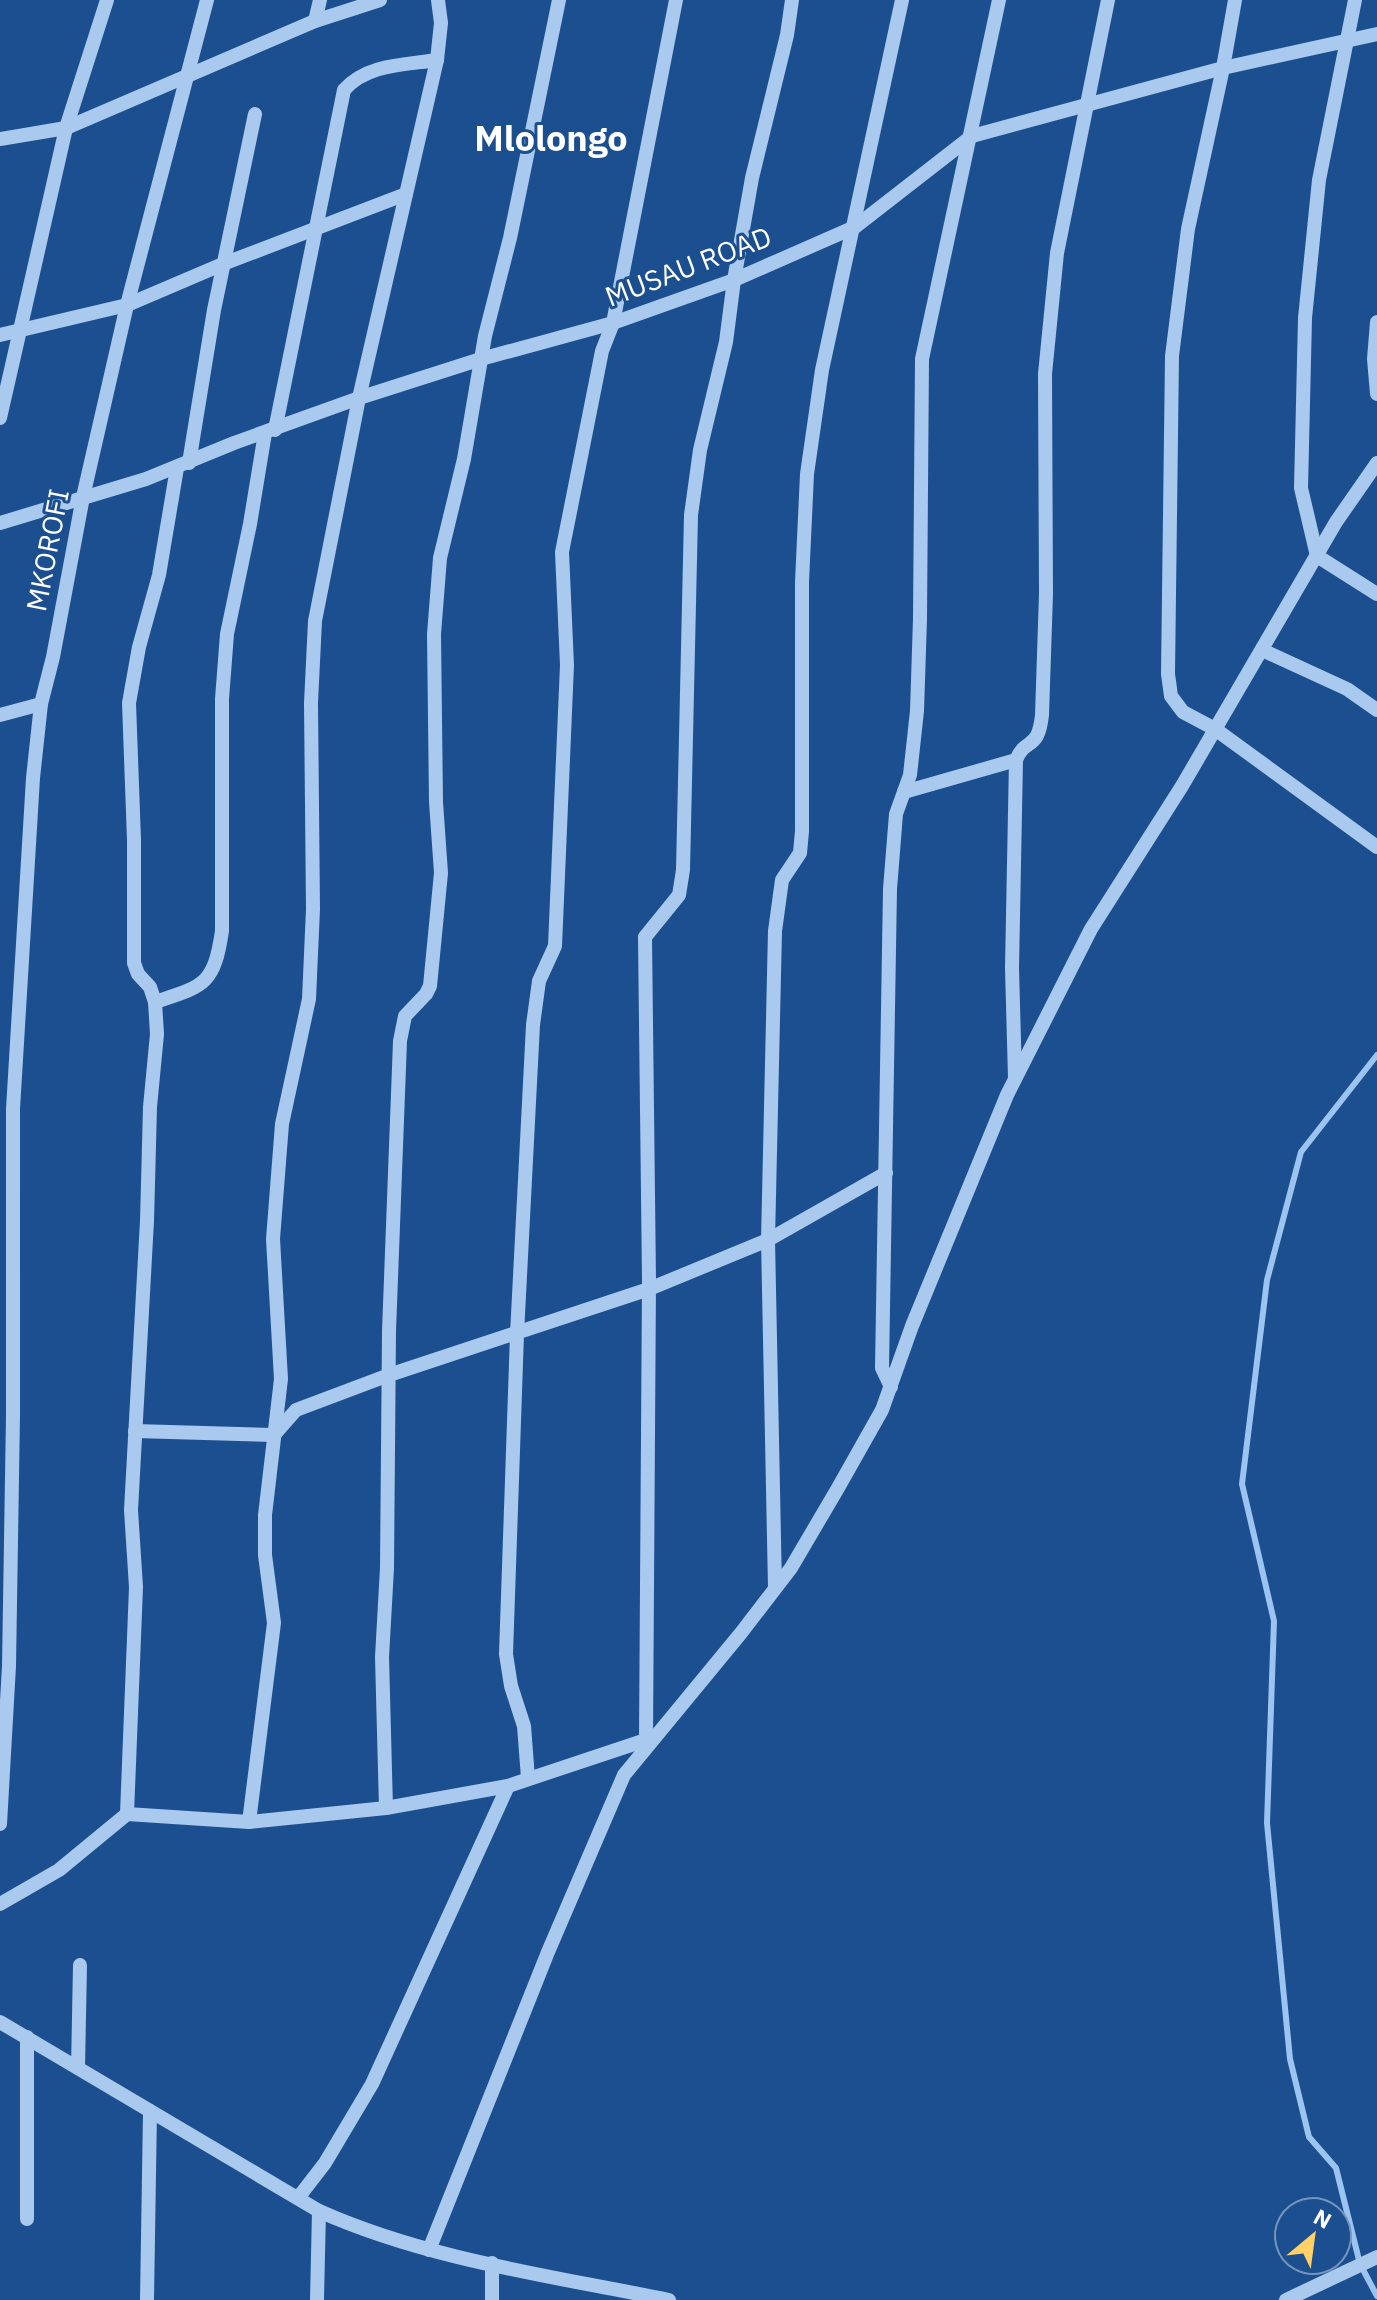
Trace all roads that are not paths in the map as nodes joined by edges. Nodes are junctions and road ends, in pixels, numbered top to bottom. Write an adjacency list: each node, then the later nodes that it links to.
1 (107, 0): 22 (street)
2 (207, 0): 19 (street, MKOROFI)
3 (320, 0): 14 (street)
4 (380, 0): 14 (street)
5 (438, 0): 17 (street)
6 (559, 0): 35 (street)
7 (676, 0): 32 (street)
8 (792, 0): 29 (street)
9 (902, 0): 26 (street)
10 (999, 0): 23 (street)
11 (1108, 0): 20 (street)
12 (1235, 0): 18 (street)
13 (1355, 0): 16 (street)
14 (315, 21): 19 (street)
15 (1377, 34): 16 (street, MUSAU ROAD)
16 (1345, 41): 18 (street, MUSAU ROAD); 44 (street)
17 (437, 60): 25 (street); 27 (street)
18 (1223, 68): 20 (street, MUSAU ROAD); 50 (street)
19 (188, 77): 22 (street); 30 (street, MKOROFI)
20 (1086, 105): 23 (street, MUSAU ROAD); 51 (street)
21 (255, 114): 28 (street)
22 (66, 128): 24 (street); 33 (street)
23 (972, 136): 26 (street, MUSAU ROAD); 52 (street)
24 (0, 139)
25 (406, 194): 27 (street); 37 (street)
26 (855, 227): 29 (street, MUSAU ROAD); 58 (street)
27 (316, 228): 28 (street); 39 (street)
28 (223, 264): 30 (street); 41 (street)
29 (734, 280): 32 (street, MUSAU ROAD); 59 (street)
30 (127, 305): 33 (street); 42 (street, MKOROFI)
31 (1377, 322): 36 (street)
32 (613, 323): 35 (street, MUSAU ROAD); 60 (street)
33 (21, 331): 34 (street); 38 (street)
34 (0, 335)
35 (481, 359): 37 (street, MUSAU ROAD); 61 (street)
36 (1377, 394)
37 (359, 398): 39 (street, MUSAU ROAD); 64 (street)
38 (0, 418)
39 (270, 431): 41 (street, MUSAU ROAD); 54 (street)
40 (1377, 463): 44 (street)
41 (183, 465): 42 (street, MUSAU ROAD); 54 (street)
42 (83, 497): 43 (street, MUSAU ROAD); 47 (street, MKOROFI)
43 (0, 523)
44 (1317, 556): 45 (street); 46 (street)
45 (1377, 594)
46 (1262, 650): 48 (street); 50 (street)
47 (41, 704): 49 (street); 56 (street, MKOROFI)
48 (1377, 710)
49 (0, 715)
50 (1215, 729): 53 (street); 55 (street)
51 (1016, 760): 52 (street); 55 (street)
52 (904, 792): 57 (street)
53 (1377, 847)
54 (155, 1002): 63 (street)
55 (1015, 1080): 62 (street)
56 (6, 1110): 72 (street)
57 (886, 1173): 58 (street); 62 (street)
58 (768, 1240): 59 (street); 65 (street)
59 (649, 1289): 60 (street); 66 (street)
60 (517, 1334): 61 (street); 67 (street)
61 (389, 1375): 64 (street); 69 (street)
62 (891, 1387): 65 (street)
63 (135, 1431): 64 (street); 70 (street)
64 (274, 1435): 71 (street)
65 (775, 1588): 66 (street)
66 (650, 1738): 67 (street); 82 (street)
67 (528, 1778): 68 (street)
68 (508, 1786): 69 (street); 79 (street)
69 (386, 1808): 71 (street)
70 (127, 1814): 71 (street); 73 (street)
71 (249, 1822)
72 (0, 1824)
73 (0, 1904)
74 (80, 1965): 77 (street)
75 (0, 2022): 76 (street)
76 (27, 2037): 77 (street); 81 (street)
77 (78, 2068): 78 (street)
78 (150, 2111): 79 (street); 85 (street)
79 (298, 2198): 80 (street)
80 (319, 2211): 82 (street); 86 (street)
81 (27, 2219)
82 (429, 2250): 84 (street)
83 (1377, 2257): 89 (street)
84 (492, 2263): 87 (street); 88 (street)
85 (147, 2300)
86 (317, 2300)
87 (492, 2300)
88 (669, 2300)
89 (1286, 2300)

